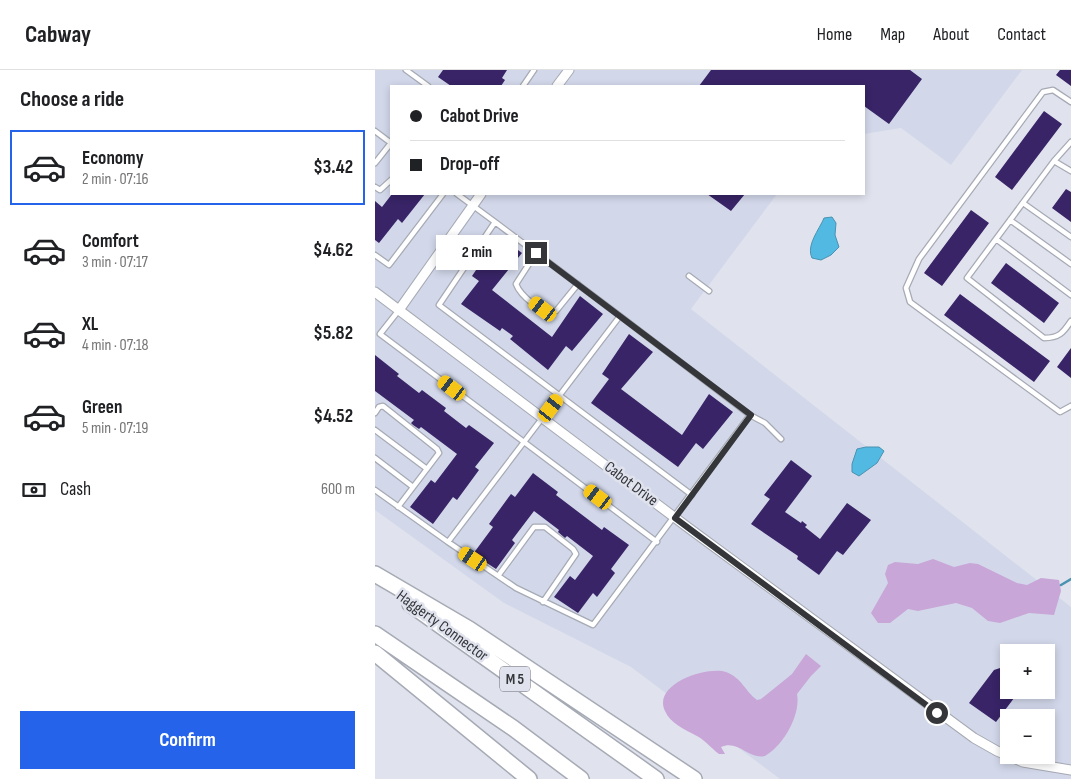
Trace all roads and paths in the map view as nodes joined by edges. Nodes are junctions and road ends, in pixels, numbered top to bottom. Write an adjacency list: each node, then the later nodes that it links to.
1 (405, 70): 4 (lane)
2 (534, 70): 5 (lane)
3 (569, 70): 6 (street)
4 (427, 85)
5 (524, 85)
6 (558, 85)
7 (1071, 102): 40 (lane)
8 (375, 131): 9 (lane)
9 (390, 142)
10 (1071, 142): 12 (lane)
11 (390, 144): 13 (lane)
12 (1054, 161): 14 (lane); 20 (lane)
13 (375, 163)
14 (1071, 171)
15 (390, 181): 16 (lane)
16 (375, 187)
17 (442, 195): 27 (lane)
18 (458, 195): 21 (lane)
19 (480, 195): 21 (street)
20 (1023, 203): 22 (lane); 24 (lane)
21 (473, 205): 23 (lane); 34 (street)
22 (1010, 220): 25 (lane); 28 (lane)
23 (495, 222): 26 (lane); 39 (lane)
24 (1071, 237)
25 (996, 239): 33 (lane); 36 (lane)
26 (536, 253): 30 (lane); 30 (lane)
27 (375, 255)
28 (1071, 264)
29 (689, 276): 31 (lane)
30 (578, 284): 35 (lane)
31 (709, 291)
32 (375, 292): 34 (street, Cabot Drive)
33 (1071, 295)
34 (399, 310): 38 (lane); 43 (street, Cabot Drive)
35 (620, 316): 39 (lane); 42 (lane)
36 (1071, 321)
37 (375, 330): 38 (lane)
38 (380, 334): 46 (lane)
39 (559, 397): 43 (lane); 51 (lane)
40 (1071, 406)
41 (375, 413): 48 (lane)
42 (751, 415): 45 (lane); 51 (lane)
43 (543, 418): 46 (lane); 53 (street, Cabot Drive)
44 (375, 430): 48 (lane)
45 (781, 439)
46 (524, 442): 54 (lane); 55 (lane)
47 (375, 458): 49 (lane)
48 (427, 469): 49 (lane)
49 (413, 487): 52 (lane)
50 (375, 490): 52 (lane)
51 (692, 494): 53 (lane)
52 (398, 506): 54 (lane)
53 (675, 518): 55 (lane); 62 (street, Cabot Drive)
54 (448, 542): 57 (lane)
55 (657, 542): 58 (lane)
56 (375, 576): 61 (highway); 65 (highway, Haggerty Connector / M 5)
57 (498, 576): 58 (lane); 58 (lane)
58 (543, 602)
59 (375, 634): 64 (highway, M 5)
60 (375, 653): 63 (highway)
61 (676, 767): 66 (highway); 67 (highway)
62 (1071, 770)
63 (528, 777)
64 (581, 779)
65 (656, 779)
66 (694, 779)
67 (699, 779)

